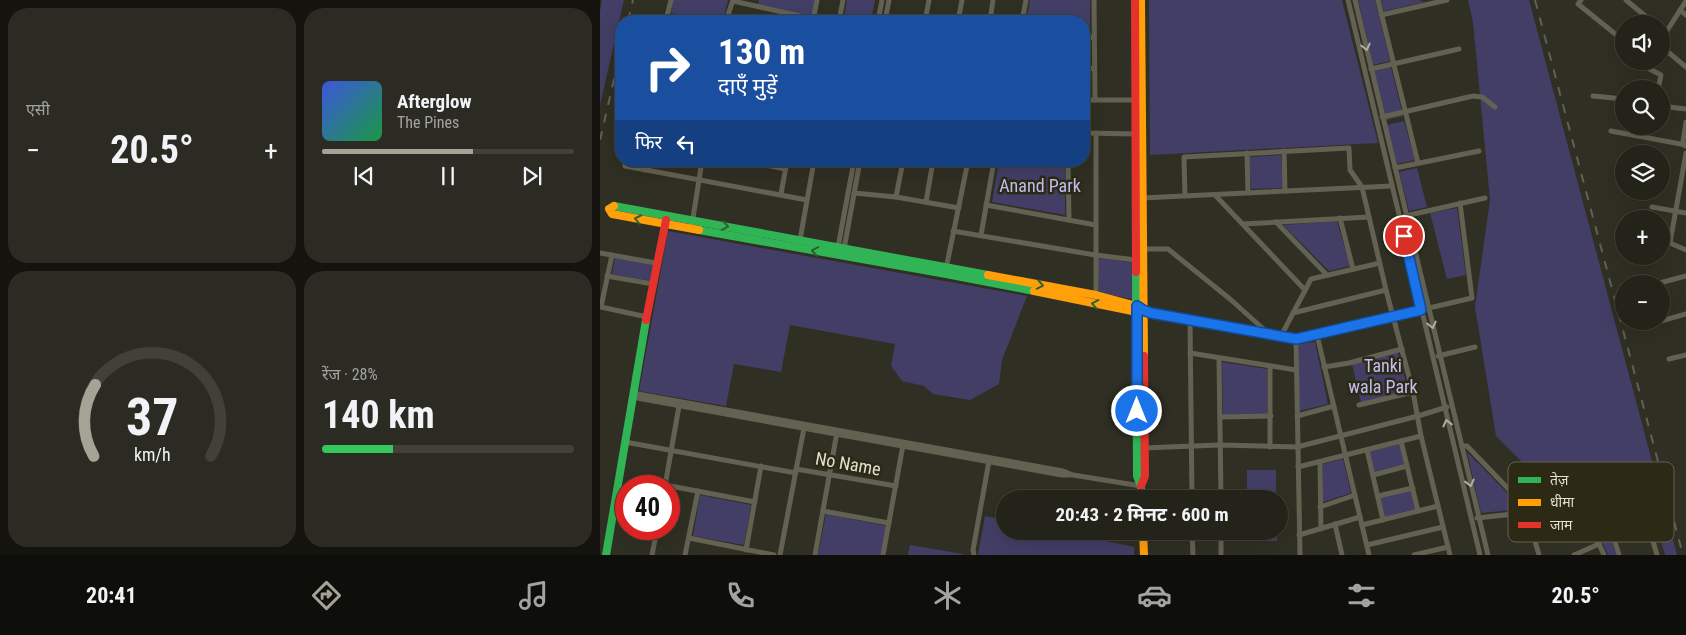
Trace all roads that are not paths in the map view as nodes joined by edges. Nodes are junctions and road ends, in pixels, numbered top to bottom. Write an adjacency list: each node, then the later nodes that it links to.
1 (671, 0): 26 (street)
2 (757, 0): 23 (street)
3 (817, 0): 29 (street)
4 (843, 0): 30 (street)
5 (882, 0): 31 (street)
6 (889, 0): 32 (street)
7 (929, 0): 33 (street)
8 (962, 0): 34 (street)
9 (993, 0): 35 (street)
10 (1026, 0): 36 (street)
11 (1094, 0): 42 (street)
12 (1135, 0): 56 (street)
13 (1141, 0): 98 (street)
14 (1348, 0): 61 (street)
15 (1355, 0): 49 (street, one-way to 49)
16 (1378, 0): 25 (street)
17 (1447, 0): 22 (street)
18 (1581, 0): 40 (street)
19 (1626, 0): 37 (street)
20 (733, 1): 23 (street); 27 (street)
21 (1686, 1): 24 (street)
22 (1432, 2): 25 (street)
23 (756, 7): 28 (street)
24 (1680, 10): 38 (street); 39 (street)
25 (1382, 14): 45 (street)
26 (667, 15)
27 (728, 15)
28 (792, 15)
29 (815, 15)
30 (840, 15)
31 (879, 15)
32 (886, 15)
33 (926, 15)
34 (959, 15)
35 (991, 15)
36 (1023, 15)
37 (1644, 15)
38 (1686, 16)
39 (1670, 22)
40 (1615, 34)
41 (1090, 37): 42 (street)
42 (1094, 38): 48 (street)
43 (1459, 49): 45 (street)
44 (1670, 54): 46 (street)
45 (1393, 64): 49 (street); 60 (street)
46 (1686, 67)
47 (1090, 68): 48 (street)
48 (1094, 69): 55 (street)
49 (1371, 69): 61 (street)
50 (1652, 70): 51 (street)
51 (1660, 80)
52 (1593, 96): 53 (street)
53 (1615, 99)
54 (1090, 100): 55 (street)
55 (1095, 100): 56 (street)
56 (1136, 100): 66 (street)
57 (1495, 107): 60 (street)
58 (1670, 107): 59 (street)
59 (1686, 109)
60 (1405, 112): 61 (street); 71 (street)
61 (1380, 118): 84 (street); 89 (street)
62 (1686, 122): 67 (street)
63 (1611, 131): 67 (street)
64 (1090, 133): 65 (street)
65 (1096, 133): 66 (street); 118 (street)
66 (1136, 134): 129 (street)
67 (1686, 148): 88 (street)
68 (1479, 151): 71 (street)
69 (1284, 152): 70 (street); 90 (street); 91 (street)
70 (1247, 153): 93 (street); 96 (street)
71 (1418, 163): 84 (street)
72 (630, 167): 86 (street)
73 (646, 167): 86 (street)
74 (701, 167): 87 (street)
75 (779, 167): 85 (street)
76 (813, 167): 100 (street)
77 (853, 167): 124 (street)
78 (859, 167): 92 (street)
79 (902, 167): 97 (street)
80 (932, 167): 101 (street)
81 (967, 167): 105 (street)
82 (993, 167): 103 (street)
83 (1068, 167): 114 (street)
84 (1395, 168): 109 (street)
85 (786, 169): 94 (street)
86 (645, 170): 87 (street)
87 (699, 179): 94 (street); 113 (street)
88 (1684, 182): 106 (street)
89 (1392, 186): 90 (street); 111 (street)
90 (1362, 187): 91 (street); 110 (street)
91 (1285, 191): 93 (street)
92 (854, 192): 97 (street); 124 (street)
93 (1248, 193): 95 (street)
94 (781, 194): 100 (street)
95 (1215, 195): 96 (street); 117 (street)
96 (1185, 196): 98 (street)
97 (896, 197): 101 (street)
98 (1142, 198): 123 (street)
99 (1485, 198): 102 (street)
100 (807, 200): 122 (street)
101 (926, 202): 105 (street)
102 (1460, 203): 109 (street); 142 (street)
103 (986, 205): 114 (street); 121 (street)
104 (1652, 207): 106 (street)
105 (959, 208): 120 (street)
106 (1676, 211): 107 (street); 125 (street)
107 (1686, 213)
108 (667, 216): 113 (street); 116 (street); 116 (street, one-way to 108)
109 (1406, 216): 111 (street); 142 (street)
110 (1368, 217): 112 (street); 131 (street)
111 (1400, 217): 144 (street)
112 (1340, 218): 115 (street); 132 (street)
113 (693, 220): 119 (street); 122 (street, one-way to 122)
114 (1069, 220): 118 (street)
115 (1276, 222): 117 (street); 134 (street)
116 (664, 224): 119 (street); 130 (street)
117 (1243, 224): 139 (street)
118 (1096, 225): 128 (street)
119 (691, 229): 124 (street, one-way to 119)
120 (954, 231): 121 (street); 133 (street)
121 (981, 235): 128 (street)
122 (800, 240): 124 (street)
123 (1143, 249): 143 (street); 151 (street)
124 (841, 250): 133 (street)
125 (1686, 250)
126 (600, 253): 127 (street)
127 (612, 255): 130 (street); 135 (street)
128 (1095, 255): 129 (street); 141 (street)
129 (1136, 260): 143 (street)
130 (656, 263): 138 (street)
131 (1380, 263): 132 (street); 140 (street)
132 (1353, 269): 134 (street)
133 (946, 270): 141 (street, one-way to 141); 143 (street, one-way to 133)
134 (1327, 275): 139 (street)
135 (607, 276): 138 (street); 147 (street)
136 (1686, 276): 137 (street)
137 (1670, 280)
138 (653, 284): 147 (street)
139 (1305, 290): 145 (street)
140 (1386, 290): 145 (street); 148 (street)
141 (1096, 295): 143 (street)
142 (1429, 309): 144 (street); 159 (street, one-way to 159)
143 (1139, 310): 150 (street); 189 (street)
144 (1421, 310): 148 (street); 161 (street)
145 (1293, 313): 153 (street)
146 (1686, 314): 149 (street)
147 (647, 316): 167 (street)
148 (1394, 317): 152 (street); 156 (street)
149 (1670, 318)
150 (1190, 320): 151 (street); 157 (street)
151 (1270, 334): 153 (street)
152 (1317, 335): 154 (street); 164 (street)
153 (1281, 336): 154 (street)
154 (1296, 339): 165 (street)
155 (1475, 347): 159 (street)
156 (1402, 349): 164 (street); 166 (street)
157 (1190, 353): 160 (street); 184 (street)
158 (1686, 355): 162 (street)
159 (1440, 356): 161 (street); 171 (street)
160 (1219, 358): 163 (street); 176 (street)
161 (1432, 358): 172 (street)
162 (1669, 359)
163 (1270, 366): 165 (street); 173 (street)
164 (1324, 367): 170 (street)
165 (1296, 370): 174 (street)
166 (1413, 392): 168 (street); 175 (street)
167 (633, 395): 169 (street); 178 (street); 181 (street)
168 (1359, 405)
169 (679, 406): 177 (street); 190 (street)
170 (1334, 406): 174 (street); 179 (street)
171 (1452, 406): 172 (street); 186 (street)
172 (1444, 408): 175 (street); 220 (street, one-way to 172)
173 (1271, 416): 176 (street); 187 (street)
174 (1297, 416): 188 (street)
175 (1418, 416): 179 (street); 180 (street)
176 (1220, 417): 185 (street)
177 (804, 428): 178 (street); 198 (street)
178 (837, 432): 183 (street); 199 (street)
179 (1340, 436): 188 (street); 192 (street)
180 (1421, 436): 182 (street); 214 (street)
181 (625, 442): 190 (street, No Name); 243 (street)
182 (1402, 442): 191 (street); 196 (street)
183 (903, 444): 193 (street); 202 (street, No Name)
184 (1191, 446): 185 (street); 189 (street); 208 (street)
185 (1220, 446): 187 (street); 209 (street)
186 (1462, 446): 206 (street); 221 (street, one-way to 221)
187 (1270, 447): 188 (street)
188 (1297, 447): 197 (street)
189 (1141, 448): 203 (street)
190 (671, 450): 195 (street, No Name); 200 (street)
191 (1367, 450): 192 (street); 201 (street)
192 (1346, 456): 194 (street); 211 (street)
193 (989, 460): 203 (street); 241 (street)
194 (1320, 462): 197 (street); 215 (street)
195 (761, 466): 198 (street, No Name); 213 (street)
196 (1407, 466): 201 (street); 205 (street)
197 (1298, 467): 228 (street)
198 (796, 471): 199 (street, No Name); 247 (street)
199 (830, 474): 202 (street, No Name); 216 (street)
200 (667, 475)
201 (1373, 475): 212 (street)
202 (896, 486): 223 (street, No Name)
203 (1141, 486): 207 (street)
204 (680, 488): 210 (street)
205 (1413, 488): 212 (street); 217 (street)
206 (1508, 488)
207 (1141, 490)
208 (1192, 490)
209 (1221, 490)
210 (698, 491): 213 (street); 229 (street)
211 (1355, 495): 215 (street); 219 (street)
212 (1378, 496): 222 (street)
213 (755, 502): 240 (street)
214 (1438, 506): 217 (street); 226 (street)
215 (1320, 507): 227 (street)
216 (823, 511): 223 (street); 248 (street)
217 (1418, 511): 222 (street)
218 (1508, 514): 221 (street)
219 (1360, 517): 224 (street); 225 (street)
220 (1471, 518): 221 (street); 258 (street)
221 (1479, 518): 259 (street)
222 (1383, 520): 225 (street)
223 (889, 522): 249 (street, No Name)
224 (1335, 524): 227 (street); 254 (street)
225 (1362, 525): 238 (street)
226 (1443, 527): 238 (street); 239 (street)
227 (1321, 529): 228 (street)
228 (1299, 535): 253 (street)
229 (689, 538): 240 (street); 245 (street)
230 (655, 540): 244 (street)
231 (1143, 540): 250 (street)
232 (1192, 540): 251 (street)
233 (1221, 540): 252 (street)
234 (1536, 542): 260 (street)
235 (1615, 542): 263 (street)
236 (1653, 542): 264 (street)
237 (1599, 544): 261 (street); 262 (street)
238 (1367, 545): 255 (street)
239 (1448, 547): 242 (street); 257 (street)
240 (746, 550): 246 (street)
241 (972, 553)
242 (1428, 553): 256 (street)
243 (606, 555)
244 (652, 555)
245 (685, 555)
246 (774, 555)
247 (780, 555)
248 (815, 555)
249 (883, 555)
250 (1144, 555)
251 (1193, 555)
252 (1221, 555)
253 (1300, 555)
254 (1342, 555)
255 (1369, 555)
256 (1414, 555)
257 (1450, 555)
258 (1480, 555)
259 (1488, 555)
260 (1539, 555)
261 (1574, 555)
262 (1604, 555)
263 (1619, 555)
264 (1657, 555)

